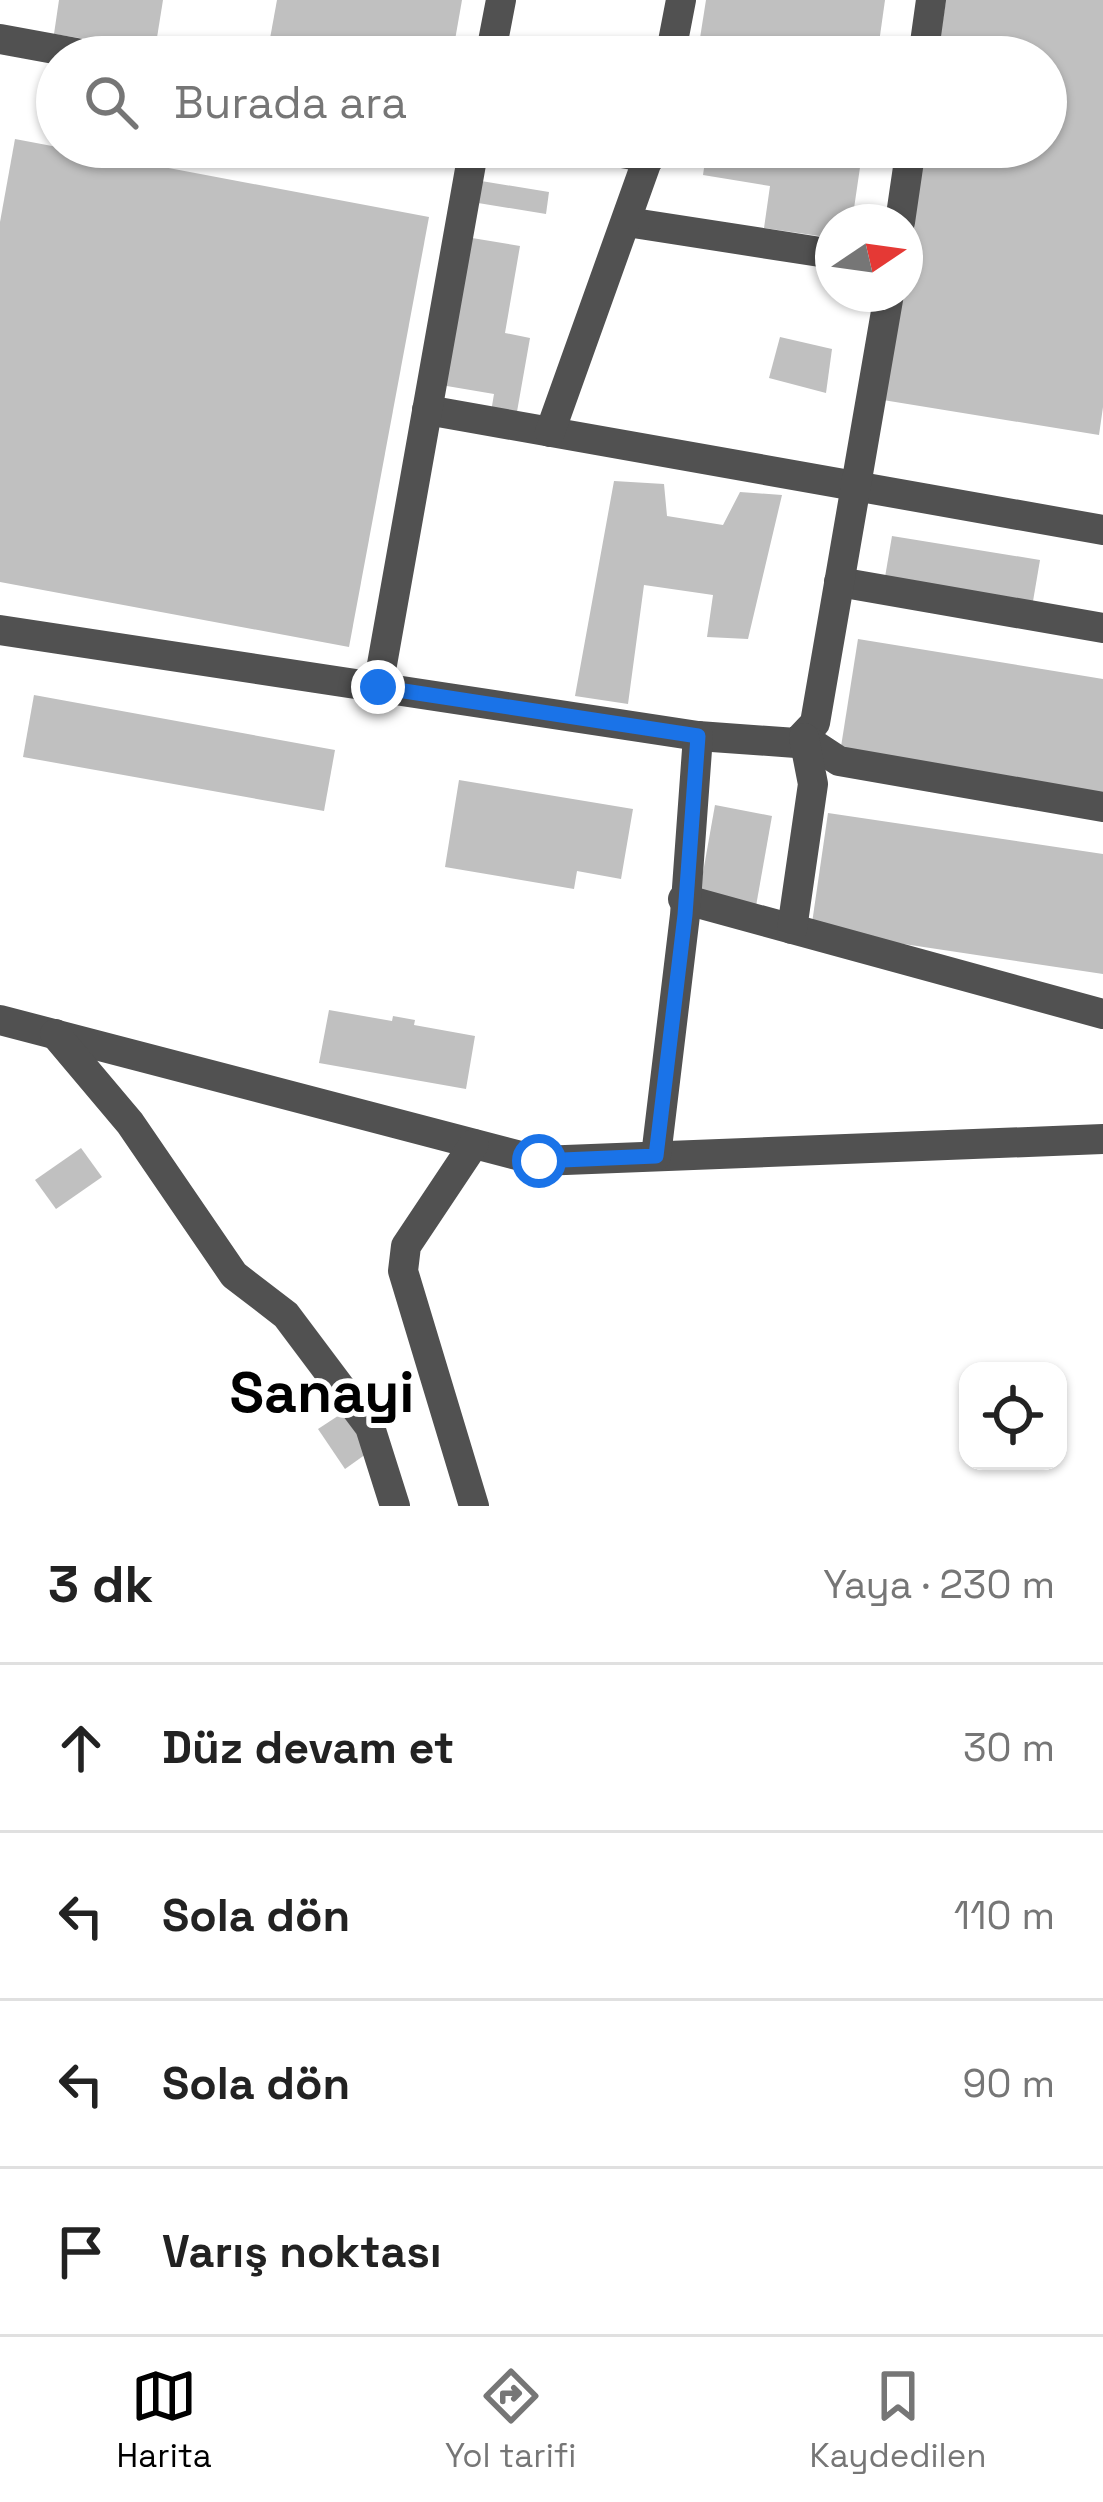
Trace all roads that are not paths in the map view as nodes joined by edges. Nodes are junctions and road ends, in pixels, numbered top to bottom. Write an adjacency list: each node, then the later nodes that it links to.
1 (501, 0): 4 (lane)
2 (681, 0): 5 (lane)
3 (932, 0): 6 (lane)
4 (494, 36)
5 (674, 36)
6 (926, 36)
7 (0, 39): 8 (lane)
8 (36, 46)
9 (470, 168): 16 (lane)
10 (646, 168): 13 (lane)
11 (908, 168): 12 (lane)
12 (903, 204)
13 (627, 222): 14 (lane); 17 (lane)
14 (815, 251)
15 (886, 312): 18 (lane)
16 (427, 410): 17 (lane); 23 (lane)
17 (550, 432): 18 (lane)
18 (856, 487): 19 (lane); 20 (lane)
19 (1103, 530)
20 (839, 582): 21 (lane); 25 (lane)
21 (1103, 628)
22 (0, 630): 23 (lane)
23 (378, 687): 24 (lane)
24 (698, 736): 25 (lane); 27 (lane)
25 (804, 738): 26 (lane); 28 (lane)
26 (1103, 807)
27 (683, 899): 28 (lane); 34 (lane)
28 (792, 929): 29 (lane)
29 (1103, 1014)
30 (0, 1020): 31 (lane)
31 (55, 1034): 33 (lane); 35 (lane)
32 (1103, 1138): 34 (lane)
33 (473, 1144): 34 (lane); 36 (lane)
34 (656, 1156)
35 (394, 1506)
36 (474, 1506)

